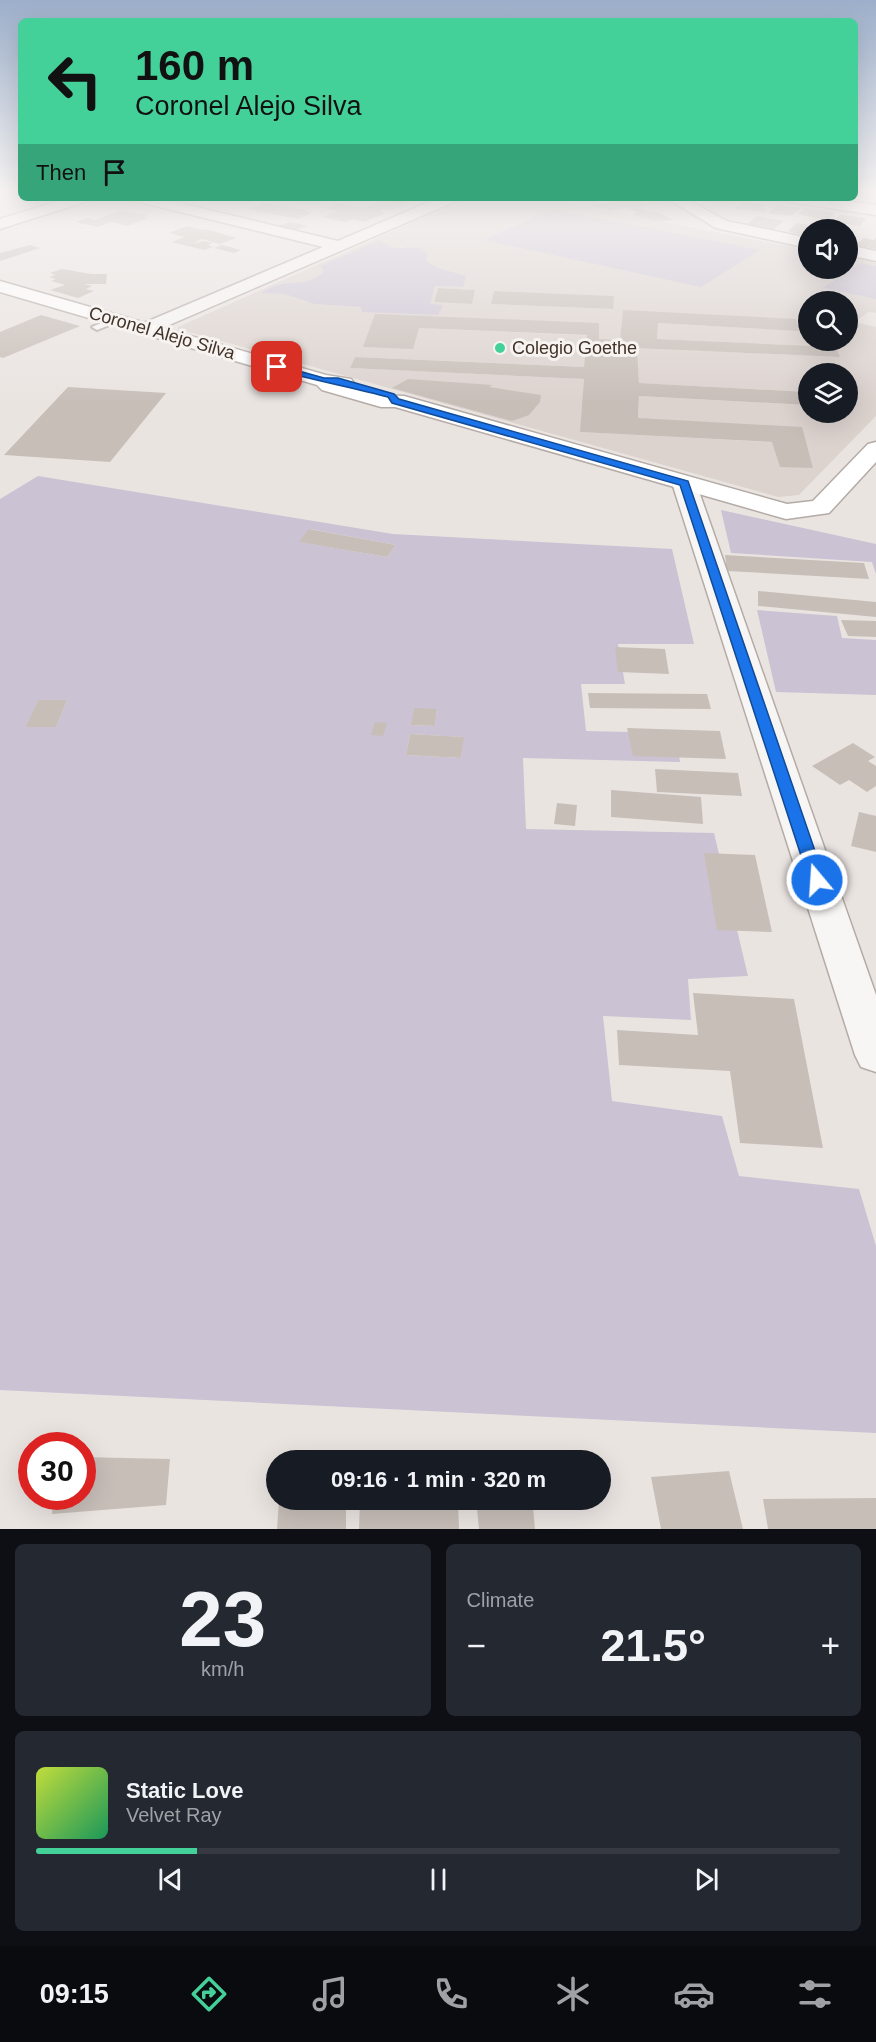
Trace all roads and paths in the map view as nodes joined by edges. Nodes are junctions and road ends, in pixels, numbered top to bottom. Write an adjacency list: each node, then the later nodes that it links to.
1 (304, 261): 3 (street)
2 (0, 286): 3 (main road, Coronel Alejo Silva)
3 (146, 329): 5 (main road, Coronel Alejo Silva)
4 (876, 449): 5 (main road, Coronel Alejo Silva)
5 (684, 483): 6 (street)
6 (865, 991): 7 (street)
7 (876, 1055)

